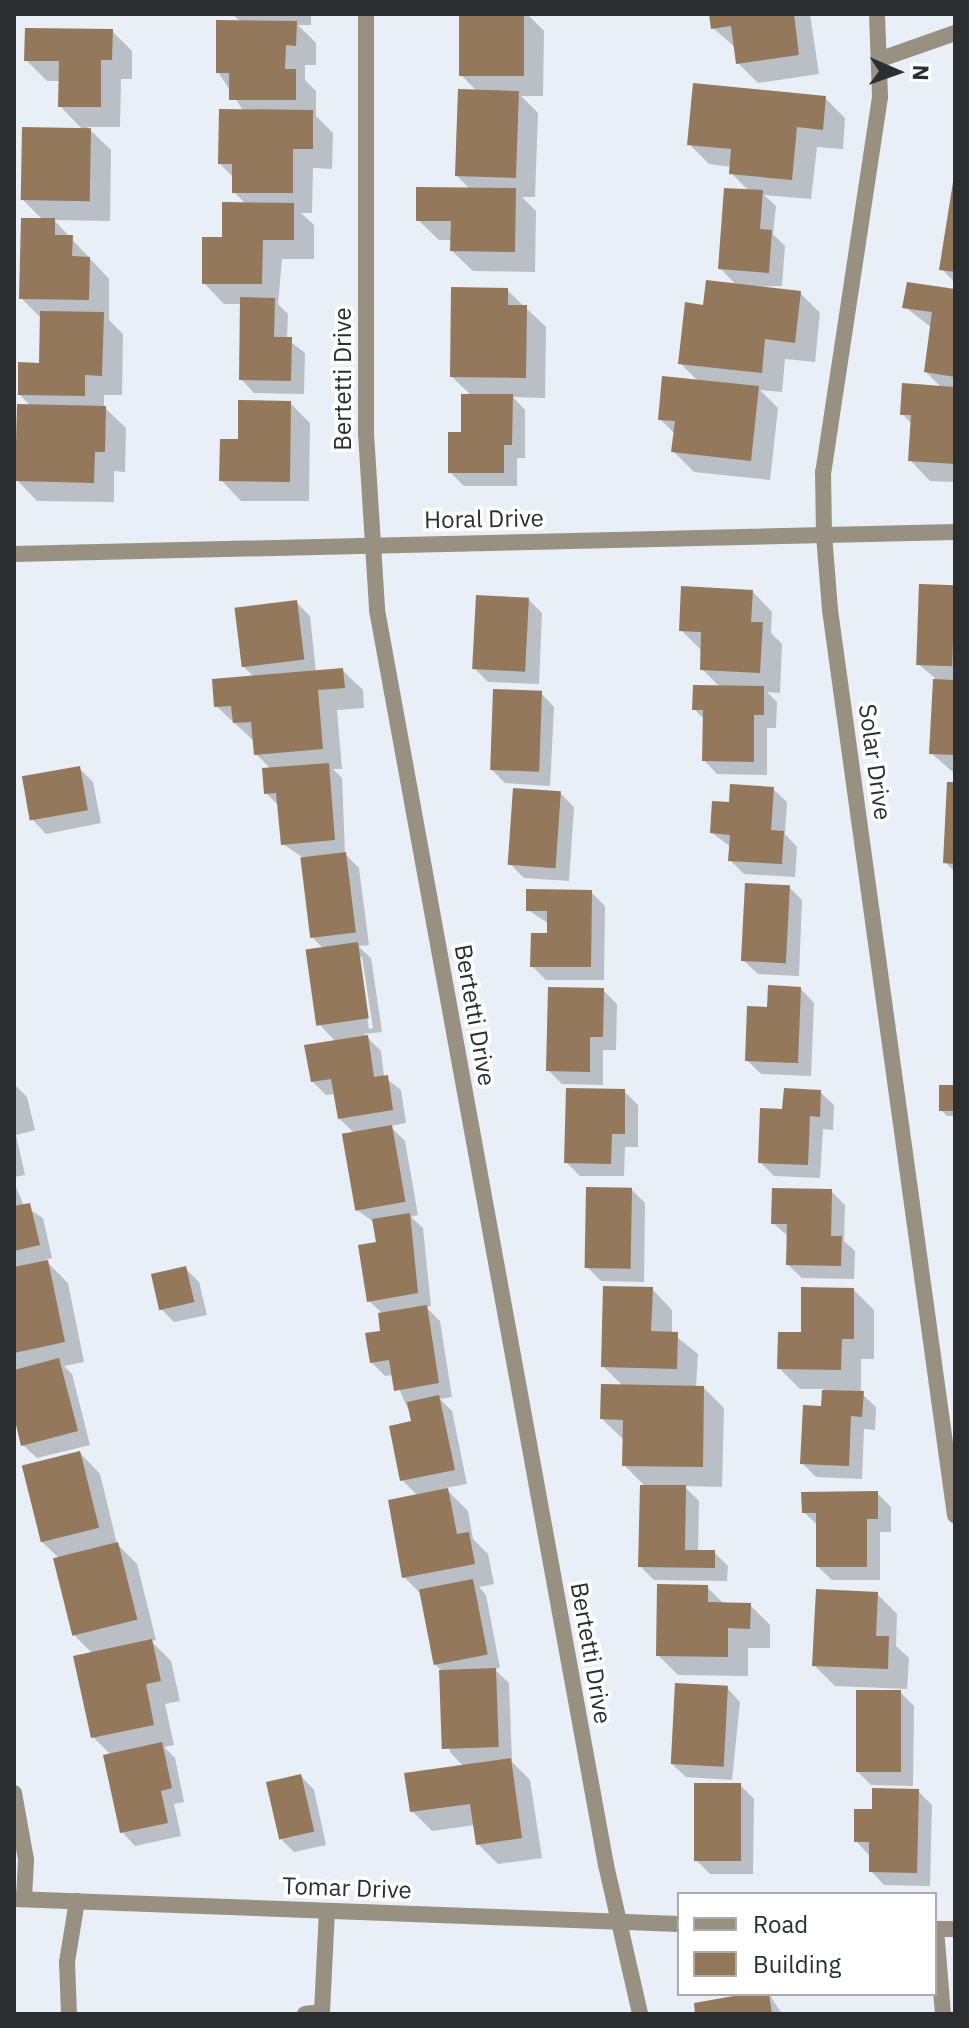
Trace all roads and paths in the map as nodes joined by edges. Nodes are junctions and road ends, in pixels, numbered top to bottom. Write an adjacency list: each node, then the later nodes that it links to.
1 (366, 14): 7 (street, Bertetti Drive)
2 (877, 14): 4 (street, Solar Drive)
3 (955, 33): 4 (street)
4 (881, 59): 6 (street, Solar Drive)
5 (955, 532): 6 (street, Horal Drive)
6 (824, 535): 7 (street, Horal Drive); 9 (street, Solar Drive)
7 (369, 546): 8 (street, Horal Drive); 14 (street, Bertetti Drive)
8 (14, 554)
9 (955, 1515)
10 (14, 1793): 11 (street)
11 (19, 1899): 12 (street, Tomar Drive)
12 (77, 1901): 13 (street, Tomar Drive); 17 (street)
13 (327, 1911): 14 (street, Tomar Drive); 18 (street)
14 (621, 1923): 15 (street, Tomar Drive); 19 (street, Bertetti Drive)
15 (677, 1924)
16 (937, 1941): 20 (street)
17 (69, 2014)
18 (305, 2014)
19 (640, 2014)
20 (943, 2014)

